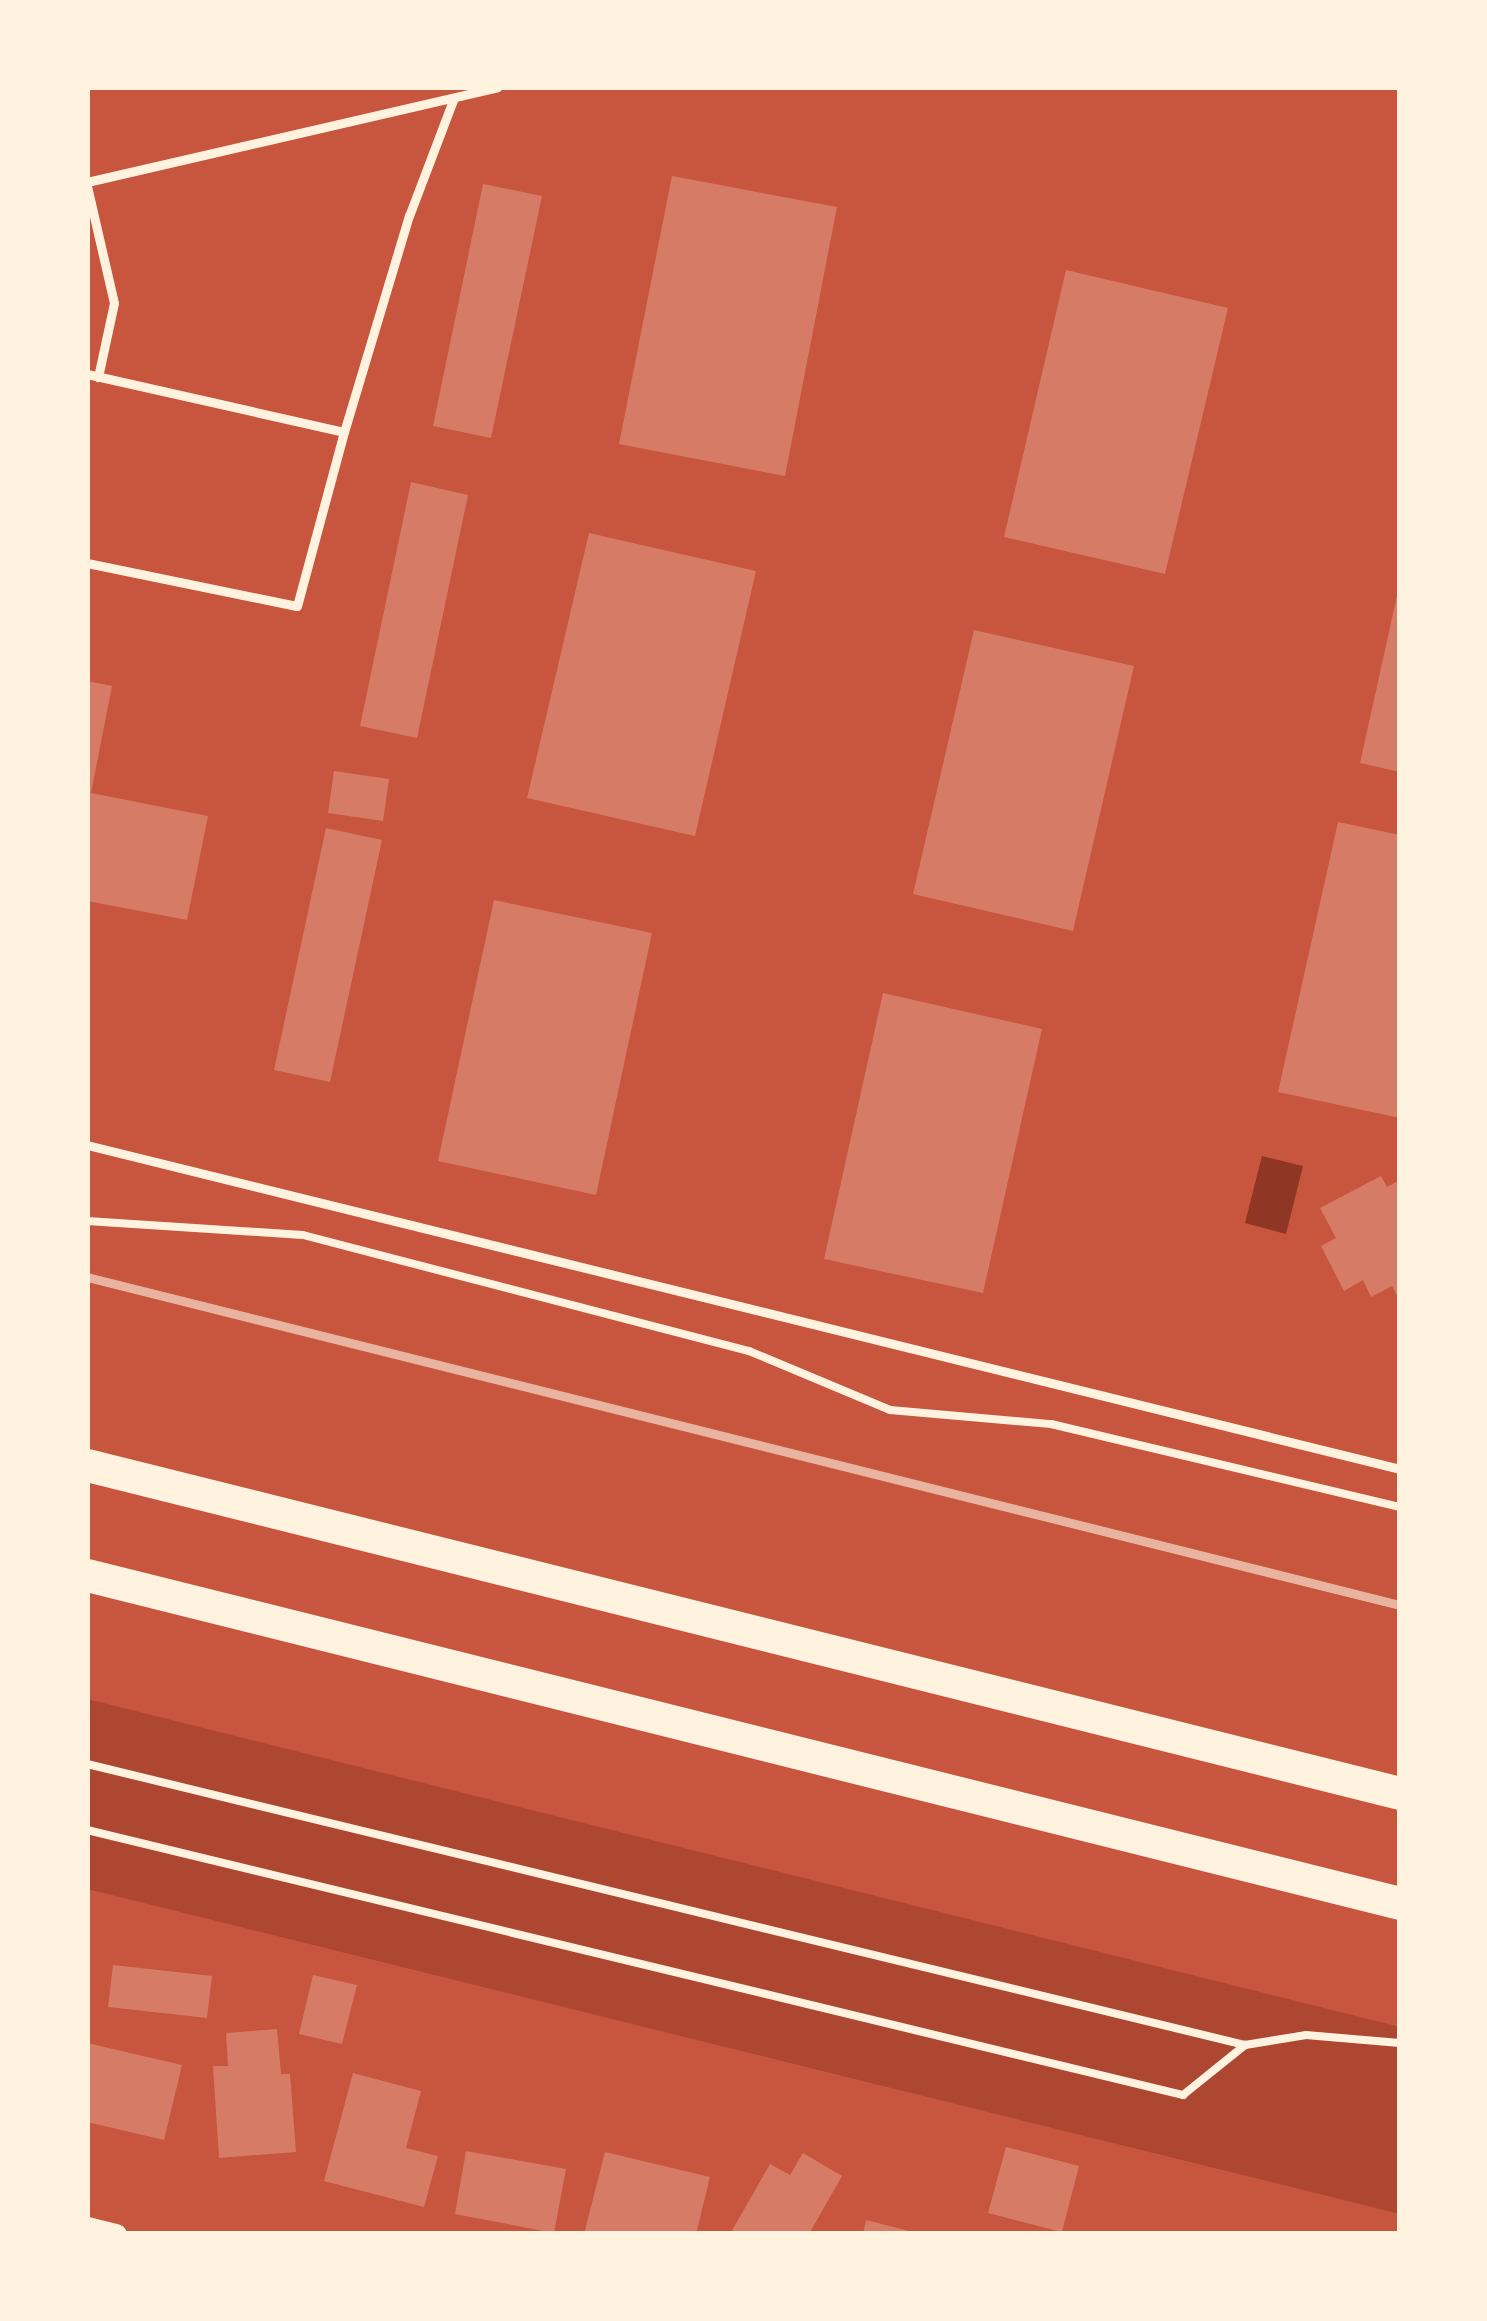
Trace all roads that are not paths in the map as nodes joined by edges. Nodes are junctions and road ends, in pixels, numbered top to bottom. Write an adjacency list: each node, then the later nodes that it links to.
1 (497, 87): 2 (lane)
2 (453, 100): 3 (lane); 5 (lane)
3 (87, 184): 4 (lane)
4 (93, 376): 5 (lane)
5 (344, 432): 6 (lane)
6 (87, 563)
7 (87, 1145): 9 (lane)
8 (87, 1465): 11 (highway)
9 (1400, 1469)
10 (87, 1574): 12 (highway)
11 (1400, 1793)
12 (1400, 1903)
13 (87, 2227): 14 (street)
14 (116, 2234)

